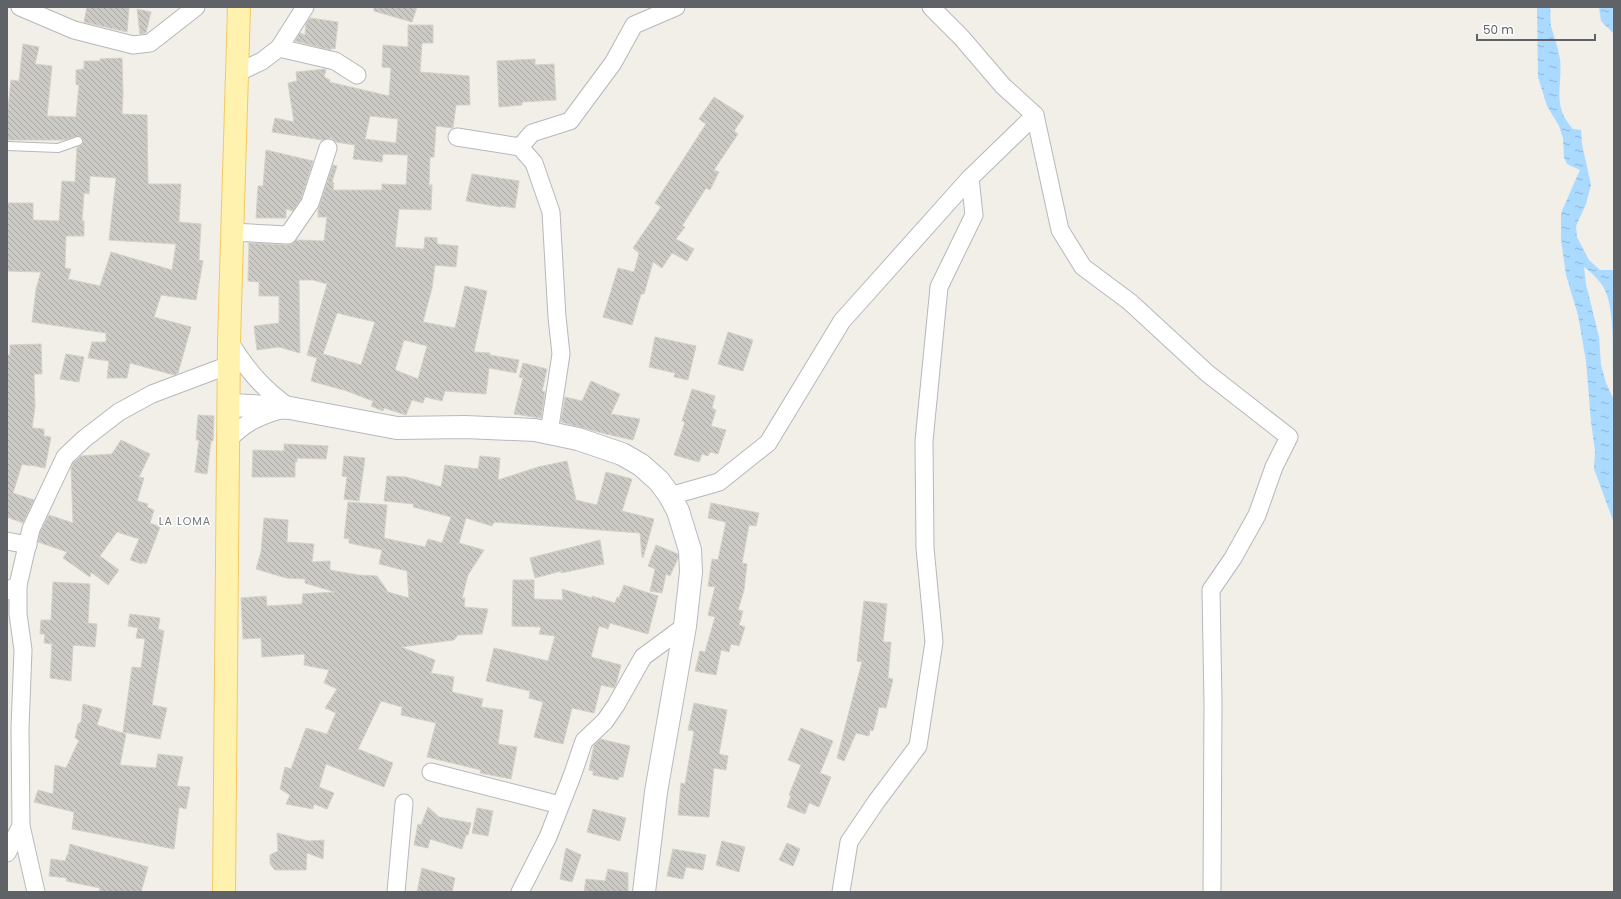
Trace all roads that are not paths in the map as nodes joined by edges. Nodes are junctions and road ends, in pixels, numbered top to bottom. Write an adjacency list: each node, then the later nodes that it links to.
1 (20, 7): 2 (street)
2 (196, 7)
3 (239, 7): 8 (main road)
4 (305, 7): 7 (street)
5 (676, 7): 14 (street)
6 (931, 7): 10 (street)
7 (279, 48): 8 (street); 9 (street)
8 (237, 73): 17 (main road)
9 (357, 75)
10 (1035, 115): 16 (street); 40 (street)
11 (457, 137): 14 (street)
12 (78, 141): 13 (lane)
13 (7, 146)
14 (520, 147): 22 (street)
15 (328, 148): 17 (street)
16 (970, 178): 24 (street); 39 (street)
17 (232, 232): 18 (main road)
18 (229, 341): 19 (main road); 21 (street)
19 (229, 365): 20 (main road); 26 (street)
20 (229, 405): 21 (main road); 23 (main road)
21 (290, 408): 22 (main road); 23 (street)
22 (549, 433): 24 (main road)
23 (229, 438): 35 (main road)
24 (670, 496): 28 (main road)
25 (7, 541): 26 (street)
26 (28, 545): 27 (street)
27 (13, 588): 32 (street)
28 (685, 626): 31 (street); 38 (main road)
29 (431, 772): 31 (street)
30 (404, 803): 36 (street)
31 (560, 805): 37 (street)
32 (21, 826): 33 (street); 34 (street)
33 (7, 853)
34 (36, 892)
35 (224, 892)
36 (396, 892)
37 (520, 892)
38 (644, 892)
39 (841, 892)
40 (1212, 892)

